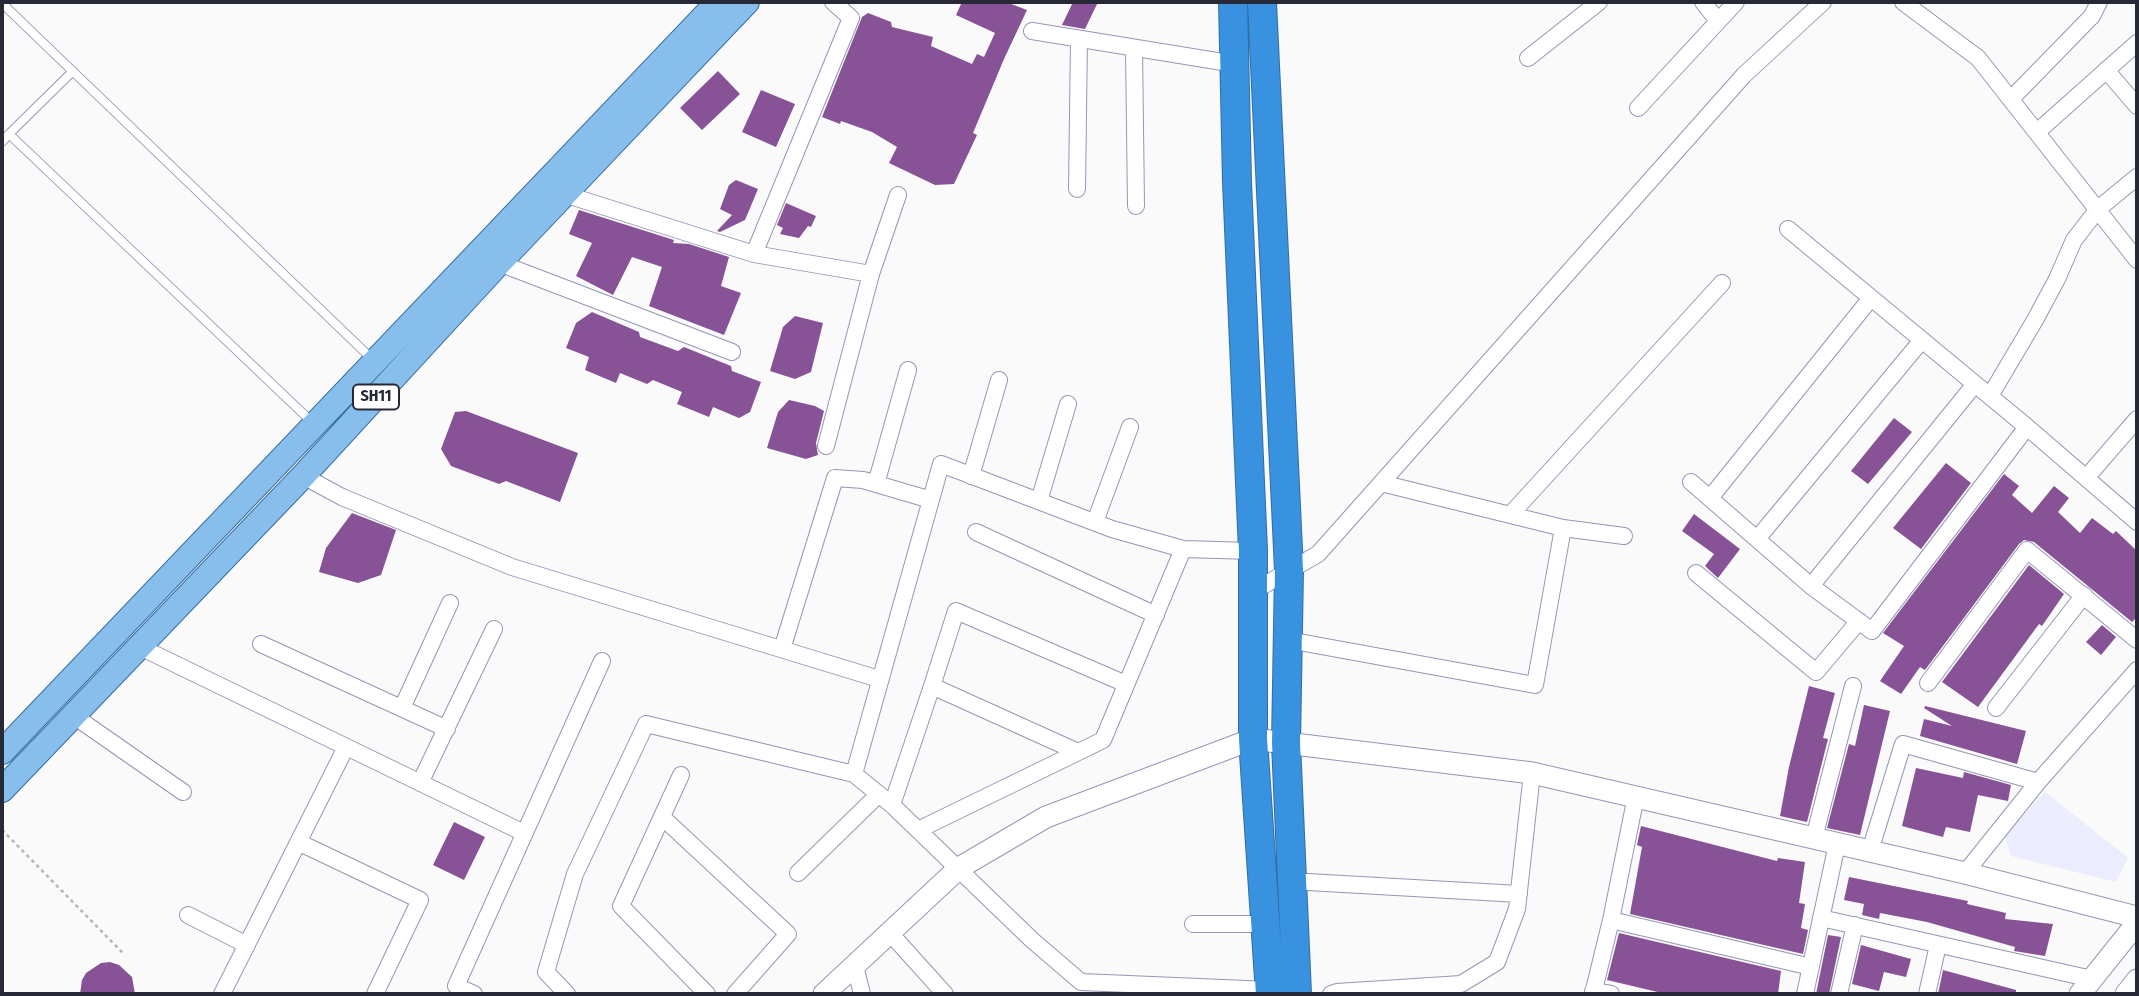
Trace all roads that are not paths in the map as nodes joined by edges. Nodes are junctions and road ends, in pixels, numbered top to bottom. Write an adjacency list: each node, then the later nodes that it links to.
1 (718, 2): 43 (main road, SH11)
2 (747, 2): 30 (main road, SH11)
3 (833, 2): 35 (street)
4 (1233, 2): 19 (highway)
5 (1262, 2): 72 (highway)
6 (1599, 2): 18 (street)
7 (1703, 2): 13 (street)
8 (1736, 2): 13 (street)
9 (1824, 2): 58 (street)
10 (1903, 2): 22 (street)
11 (2099, 2): 22 (street)
12 (4, 9): 21 (lane)
13 (1718, 21): 24 (street)
14 (1032, 31): 15 (street)
15 (1079, 39): 17 (street); 29 (street)
16 (2137, 43): 20 (street)
17 (1134, 48): 19 (street); 32 (street)
18 (1528, 58)
19 (1234, 64): 71 (highway)
20 (2106, 70): 23 (street); 25 (street)
21 (73, 71): 26 (lane); 43 (lane)
22 (2011, 100): 25 (street)
23 (2137, 106)
24 (1638, 108)
25 (2037, 132): 33 (street)
26 (9, 134): 27 (lane); 50 (lane)
27 (2, 142)
28 (2137, 177): 33 (street)
29 (1077, 190)
30 (564, 194): 35 (street); 37 (main road, SH11)
31 (898, 195): 38 (street)
32 (1136, 206)
33 (2098, 209): 36 (street); 47 (street)
34 (1788, 229): 40 (street)
35 (754, 254): 38 (street)
36 (2137, 260)
37 (499, 263): 42 (street); 54 (main road, SH11)
38 (872, 275): 53 (street)
39 (1722, 283): 63 (street)
40 (1871, 298): 41 (street); 60 (street)
41 (1922, 340): 46 (street); 69 (street)
42 (732, 352)
43 (374, 361): 50 (main road, SH11)
44 (908, 370): 59 (street)
45 (999, 380): 55 (street)
46 (1975, 384): 47 (street); 74 (street)
47 (1990, 396): 52 (street)
48 (1068, 404): 62 (street)
49 (2137, 419): 56 (street)
50 (314, 424): 100 (main road, SH11)
51 (1130, 427): 65 (street)
52 (2027, 427): 56 (street); 79 (street)
53 (826, 446)
54 (303, 476): 84 (main road, SH11); 85 (street)
55 (971, 476): 61 (street); 62 (street)
56 (2086, 478): 64 (street)
57 (1691, 482): 60 (street)
58 (1381, 483): 63 (street); 72 (street)
59 (876, 484): 61 (street); 85 (street)
60 (1710, 499): 69 (street)
61 (931, 500): 88 (street)
62 (1040, 501): 65 (street)
63 (1510, 515): 66 (street)
64 (2137, 522)
65 (1095, 523): 70 (street)
66 (1563, 528): 68 (street); 81 (street)
67 (976, 532): 78 (street)
68 (1624, 536)
69 (1756, 539): 74 (street)
70 (1184, 549): 71 (street); 78 (street)
71 (1253, 551): 75 (highway)
72 (1289, 570): 75 (street); 81 (highway)
73 (1696, 573): 79 (street)
74 (1811, 586): 79 (street)
75 (1254, 591): 97 (highway)
76 (2084, 595): 82 (street); 89 (street); 94 (street)
77 (450, 603): 93 (street)
78 (1156, 615): 90 (street)
79 (1859, 621)
80 (494, 629): 96 (street)
81 (1288, 640): 98 (highway)
82 (2137, 640)
83 (261, 644): 93 (street)
84 (140, 647): 95 (main road, SH11); 99 (street)
85 (782, 649): 88 (street)
86 (602, 661): 114 (street)
87 (2137, 670): 105 (street)
88 (879, 679): 103 (street)
89 (1928, 683)
90 (1126, 684): 91 (street); 101 (street)
91 (932, 685): 101 (street); 111 (street)
92 (1853, 686): 115 (street)
93 (402, 708): 96 (street)
94 (1996, 708)
95 (74, 716): 107 (main road, SH11); 108 (street)
96 (447, 729): 106 (street)
97 (1253, 739): 98 (street); 119 (street); 130 (highway)
98 (1286, 743): 102 (street); 122 (highway)
99 (346, 747): 106 (street); 116 (street)
100 (2, 752)
101 (1078, 752): 113 (street)
102 (1532, 773): 110 (street); 123 (street)
103 (854, 774): 109 (street); 144 (street)
104 (681, 775): 112 (street)
105 (2038, 782): 118 (street); 121 (street)
106 (420, 783): 114 (street)
107 (2, 790)
108 (183, 792)
109 (879, 794): 111 (street); 120 (street)
110 (1636, 796): 115 (street); 127 (street)
111 (892, 805): 113 (street)
112 (662, 817): 145 (street); 146 (street)
113 (918, 830): 119 (street)
114 (524, 833): 143 (street)
115 (1814, 838): 117 (street)
116 (299, 842): 133 (street); 142 (street)
117 (1837, 844): 118 (street); 126 (street)
118 (1870, 851): 121 (street)
119 (959, 868): 132 (street); 139 (street)
120 (798, 873)
121 (1965, 873): 125 (street)
122 (1290, 881): 123 (street); 139 (highway)
123 (1519, 894): 150 (street)
124 (188, 915): 133 (street)
125 (2137, 917)
126 (1821, 918): 131 (street); 136 (street)
127 (1611, 920): 136 (street); 140 (street)
128 (2137, 923): 138 (street)
129 (1193, 924): 130 (street)
130 (1265, 924): 139 (highway)
131 (1855, 925): 134 (street); 153 (street)
132 (890, 933): 135 (street); 149 (street)
133 (247, 945): 141 (street)
134 (1938, 945): 138 (street); 154 (street)
135 (855, 966): 147 (street); 148 (street)
136 (1811, 967): 152 (street)
137 (2137, 980): 155 (street)
138 (2086, 987)
139 (1279, 993)
140 (1593, 993): 151 (street)
141 (222, 994)
142 (375, 994)
143 (474, 994)
144 (567, 994)
145 (707, 994)
146 (735, 994)
147 (824, 994)
148 (862, 994)
149 (945, 994)
150 (1331, 994)
151 (1611, 994)
152 (1805, 994)
153 (1839, 994)
154 (1927, 994)
155 (2126, 994)

